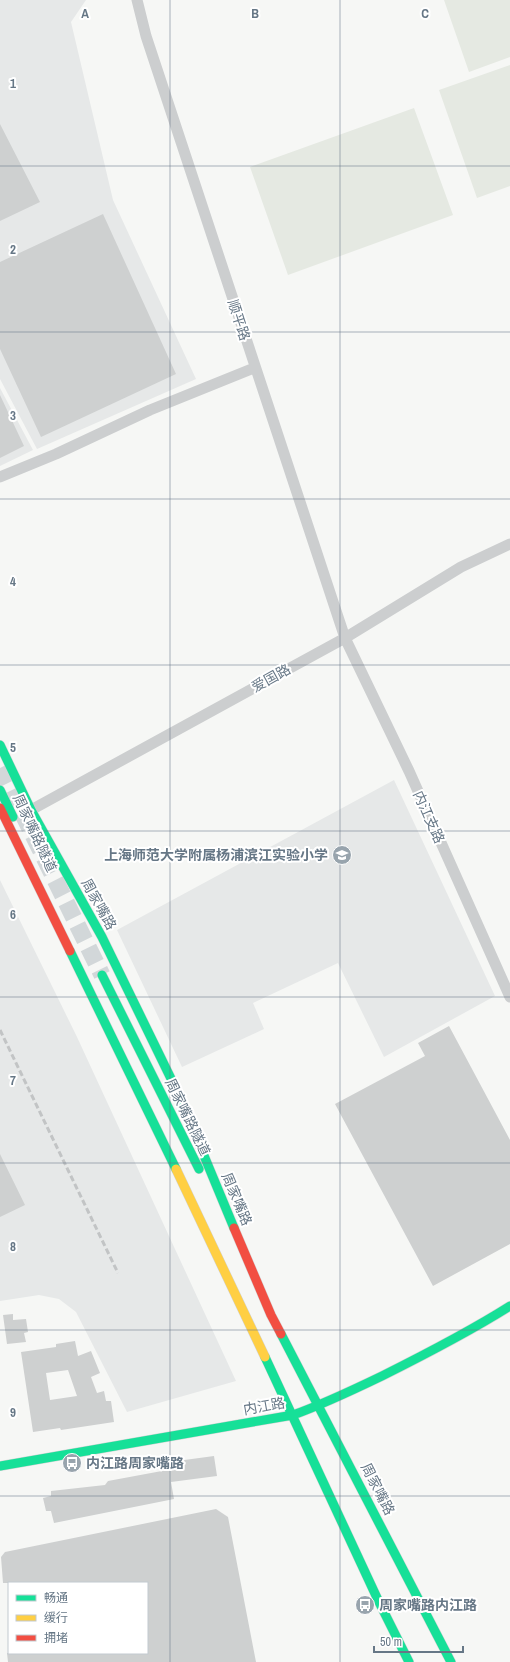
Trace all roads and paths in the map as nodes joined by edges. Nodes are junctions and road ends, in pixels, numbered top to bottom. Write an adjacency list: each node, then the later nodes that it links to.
1 (137, 0): 2 (street, 顺平路)
2 (254, 368): 3 (street); 5 (street, 顺平路)
3 (0, 477)
4 (510, 544): 5 (street, 爱国路)
5 (345, 638): 9 (street, 爱国路); 12 (street, 内江支路)
6 (0, 745): 9 (main road, 周家嘴路)
7 (0, 790): 11 (main road, 周家嘴路隧道)
8 (0, 808): 11 (main road)
9 (31, 810): 14 (main road, 周家嘴路)
10 (102, 975): 14 (main road, 周家嘴路隧道)
11 (83, 976): 16 (main road)
12 (510, 997)
13 (510, 1306): 15 (main road, 内江路)
14 (271, 1315): 15 (main road, 周家嘴路)
15 (320, 1407): 16 (main road, 内江路); 19 (main road, 周家嘴路)
16 (293, 1415): 17 (main road, 内江路); 18 (main road)
17 (0, 1466)
18 (409, 1662)
19 (451, 1662)

